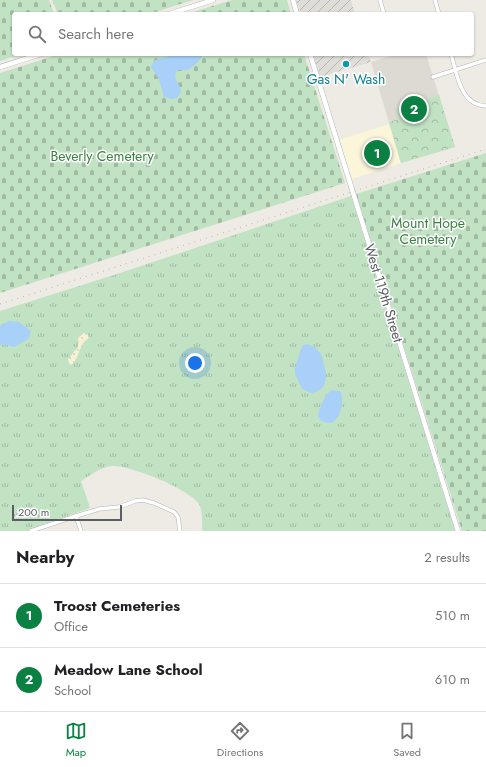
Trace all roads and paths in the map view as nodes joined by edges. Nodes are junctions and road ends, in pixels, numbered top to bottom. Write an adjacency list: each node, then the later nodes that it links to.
1 (213, 0): 5 (street)
2 (293, 0): 6 (street)
3 (380, 0): 7 (street)
4 (434, 0): 8 (street)
5 (175, 12)
6 (296, 12)
7 (383, 12)
8 (438, 12)
9 (35, 56): 13 (street)
10 (311, 56): 21 (street, West 119th Street)
11 (452, 56): 14 (street)
12 (486, 60): 14 (street)
13 (0, 67)
14 (456, 70): 15 (street); 16 (street)
15 (433, 77)
16 (486, 106)
17 (76, 516): 18 (street); 19 (street); 20 (street)
18 (31, 531)
19 (81, 531)
20 (180, 531)
21 (458, 531)

